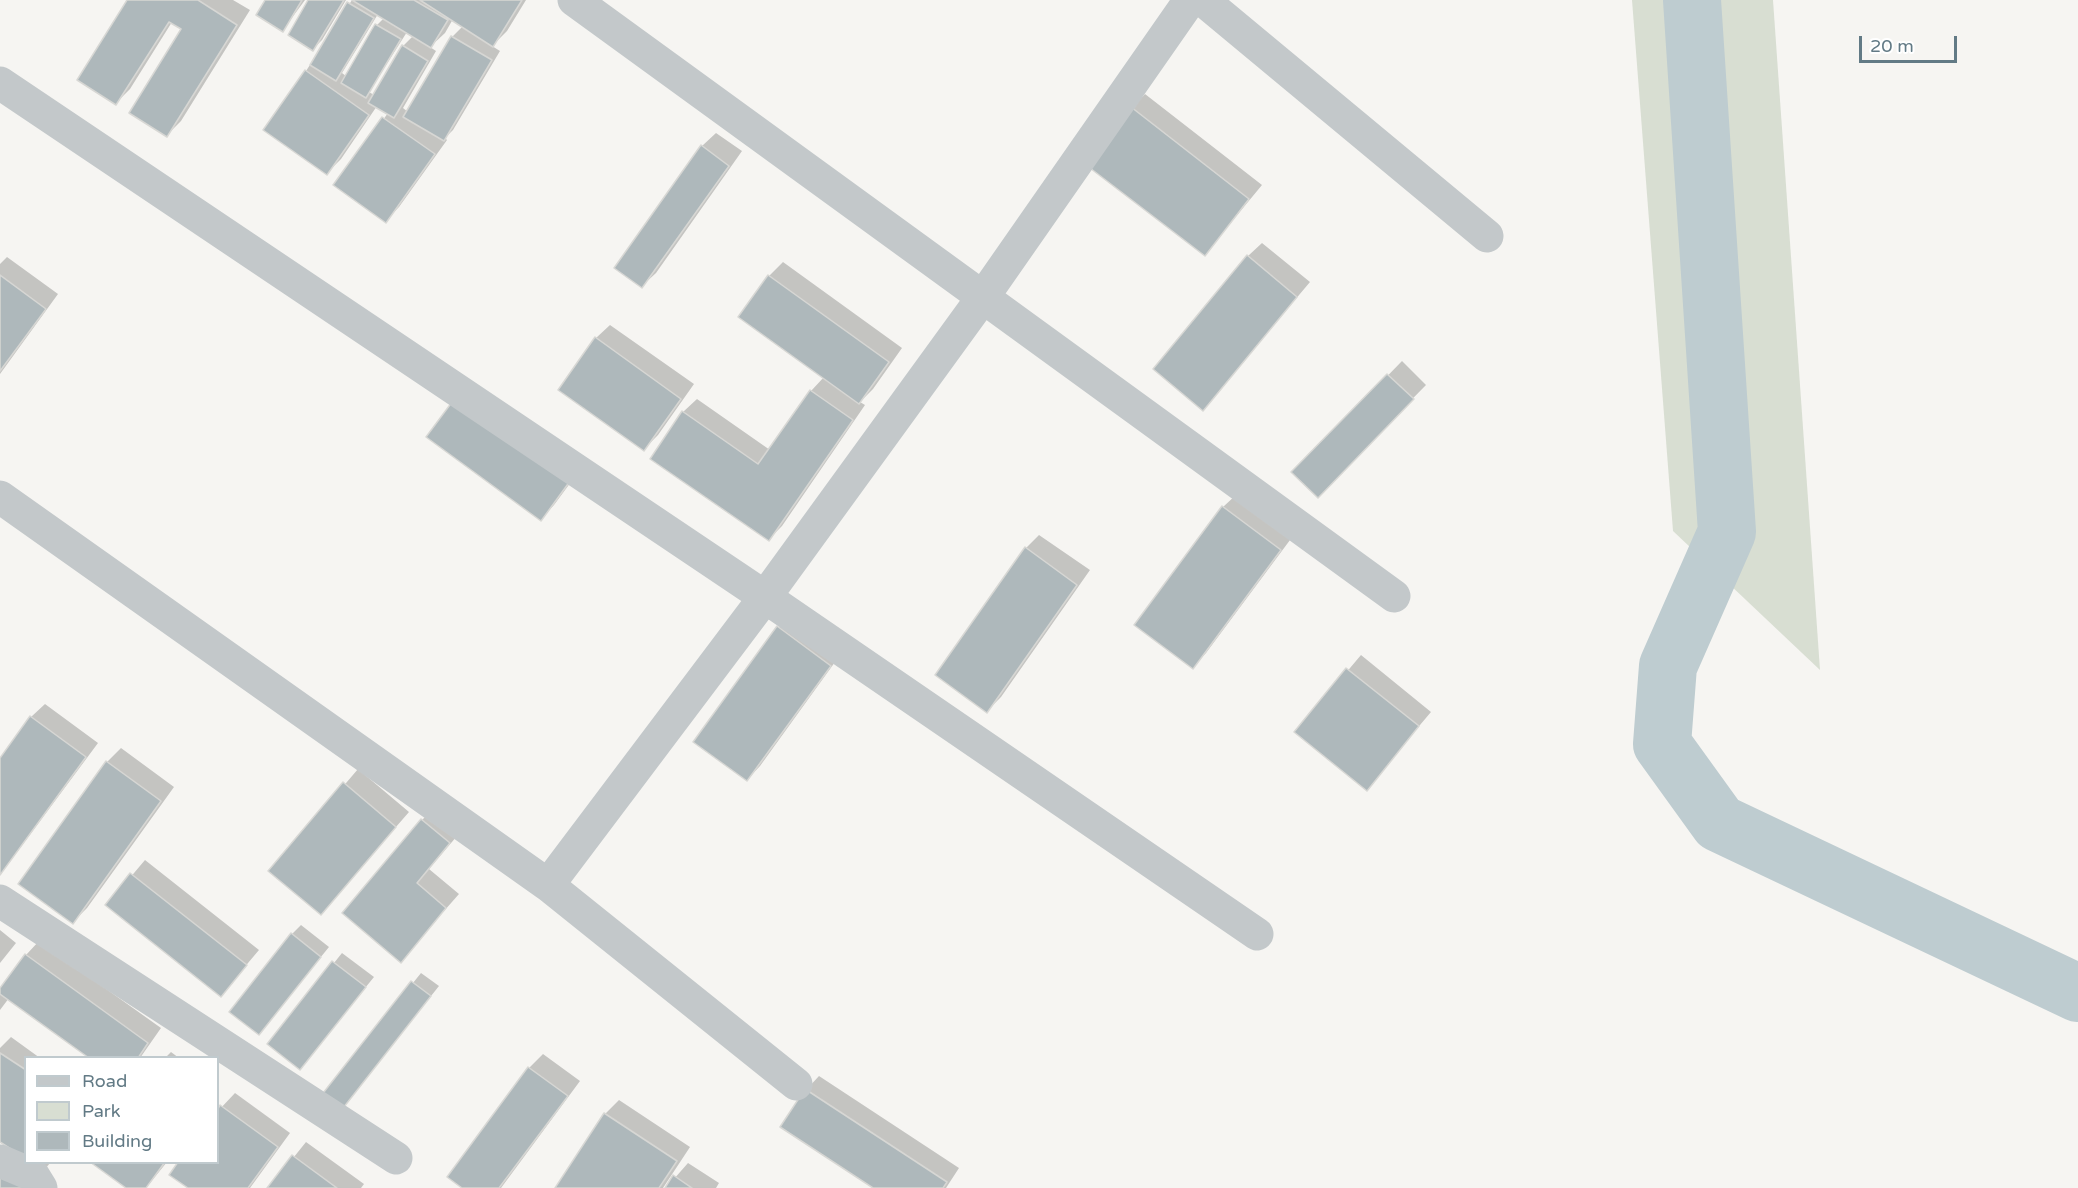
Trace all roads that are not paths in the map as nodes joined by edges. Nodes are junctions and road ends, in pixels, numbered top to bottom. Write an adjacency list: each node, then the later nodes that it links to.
1 (574, 0): 6 (street)
2 (1190, 0): 6 (street)
3 (1203, 0): 5 (street)
4 (0, 83): 9 (street)
5 (1487, 236)
6 (983, 297): 8 (street); 9 (street)
7 (0, 496): 10 (street)
8 (1394, 596)
9 (765, 597): 10 (street); 12 (street)
10 (548, 885): 13 (street)
11 (0, 901): 14 (street)
12 (1257, 934)
13 (796, 1084)
14 (396, 1158)
15 (0, 1161): 16 (street)
16 (41, 1188)

